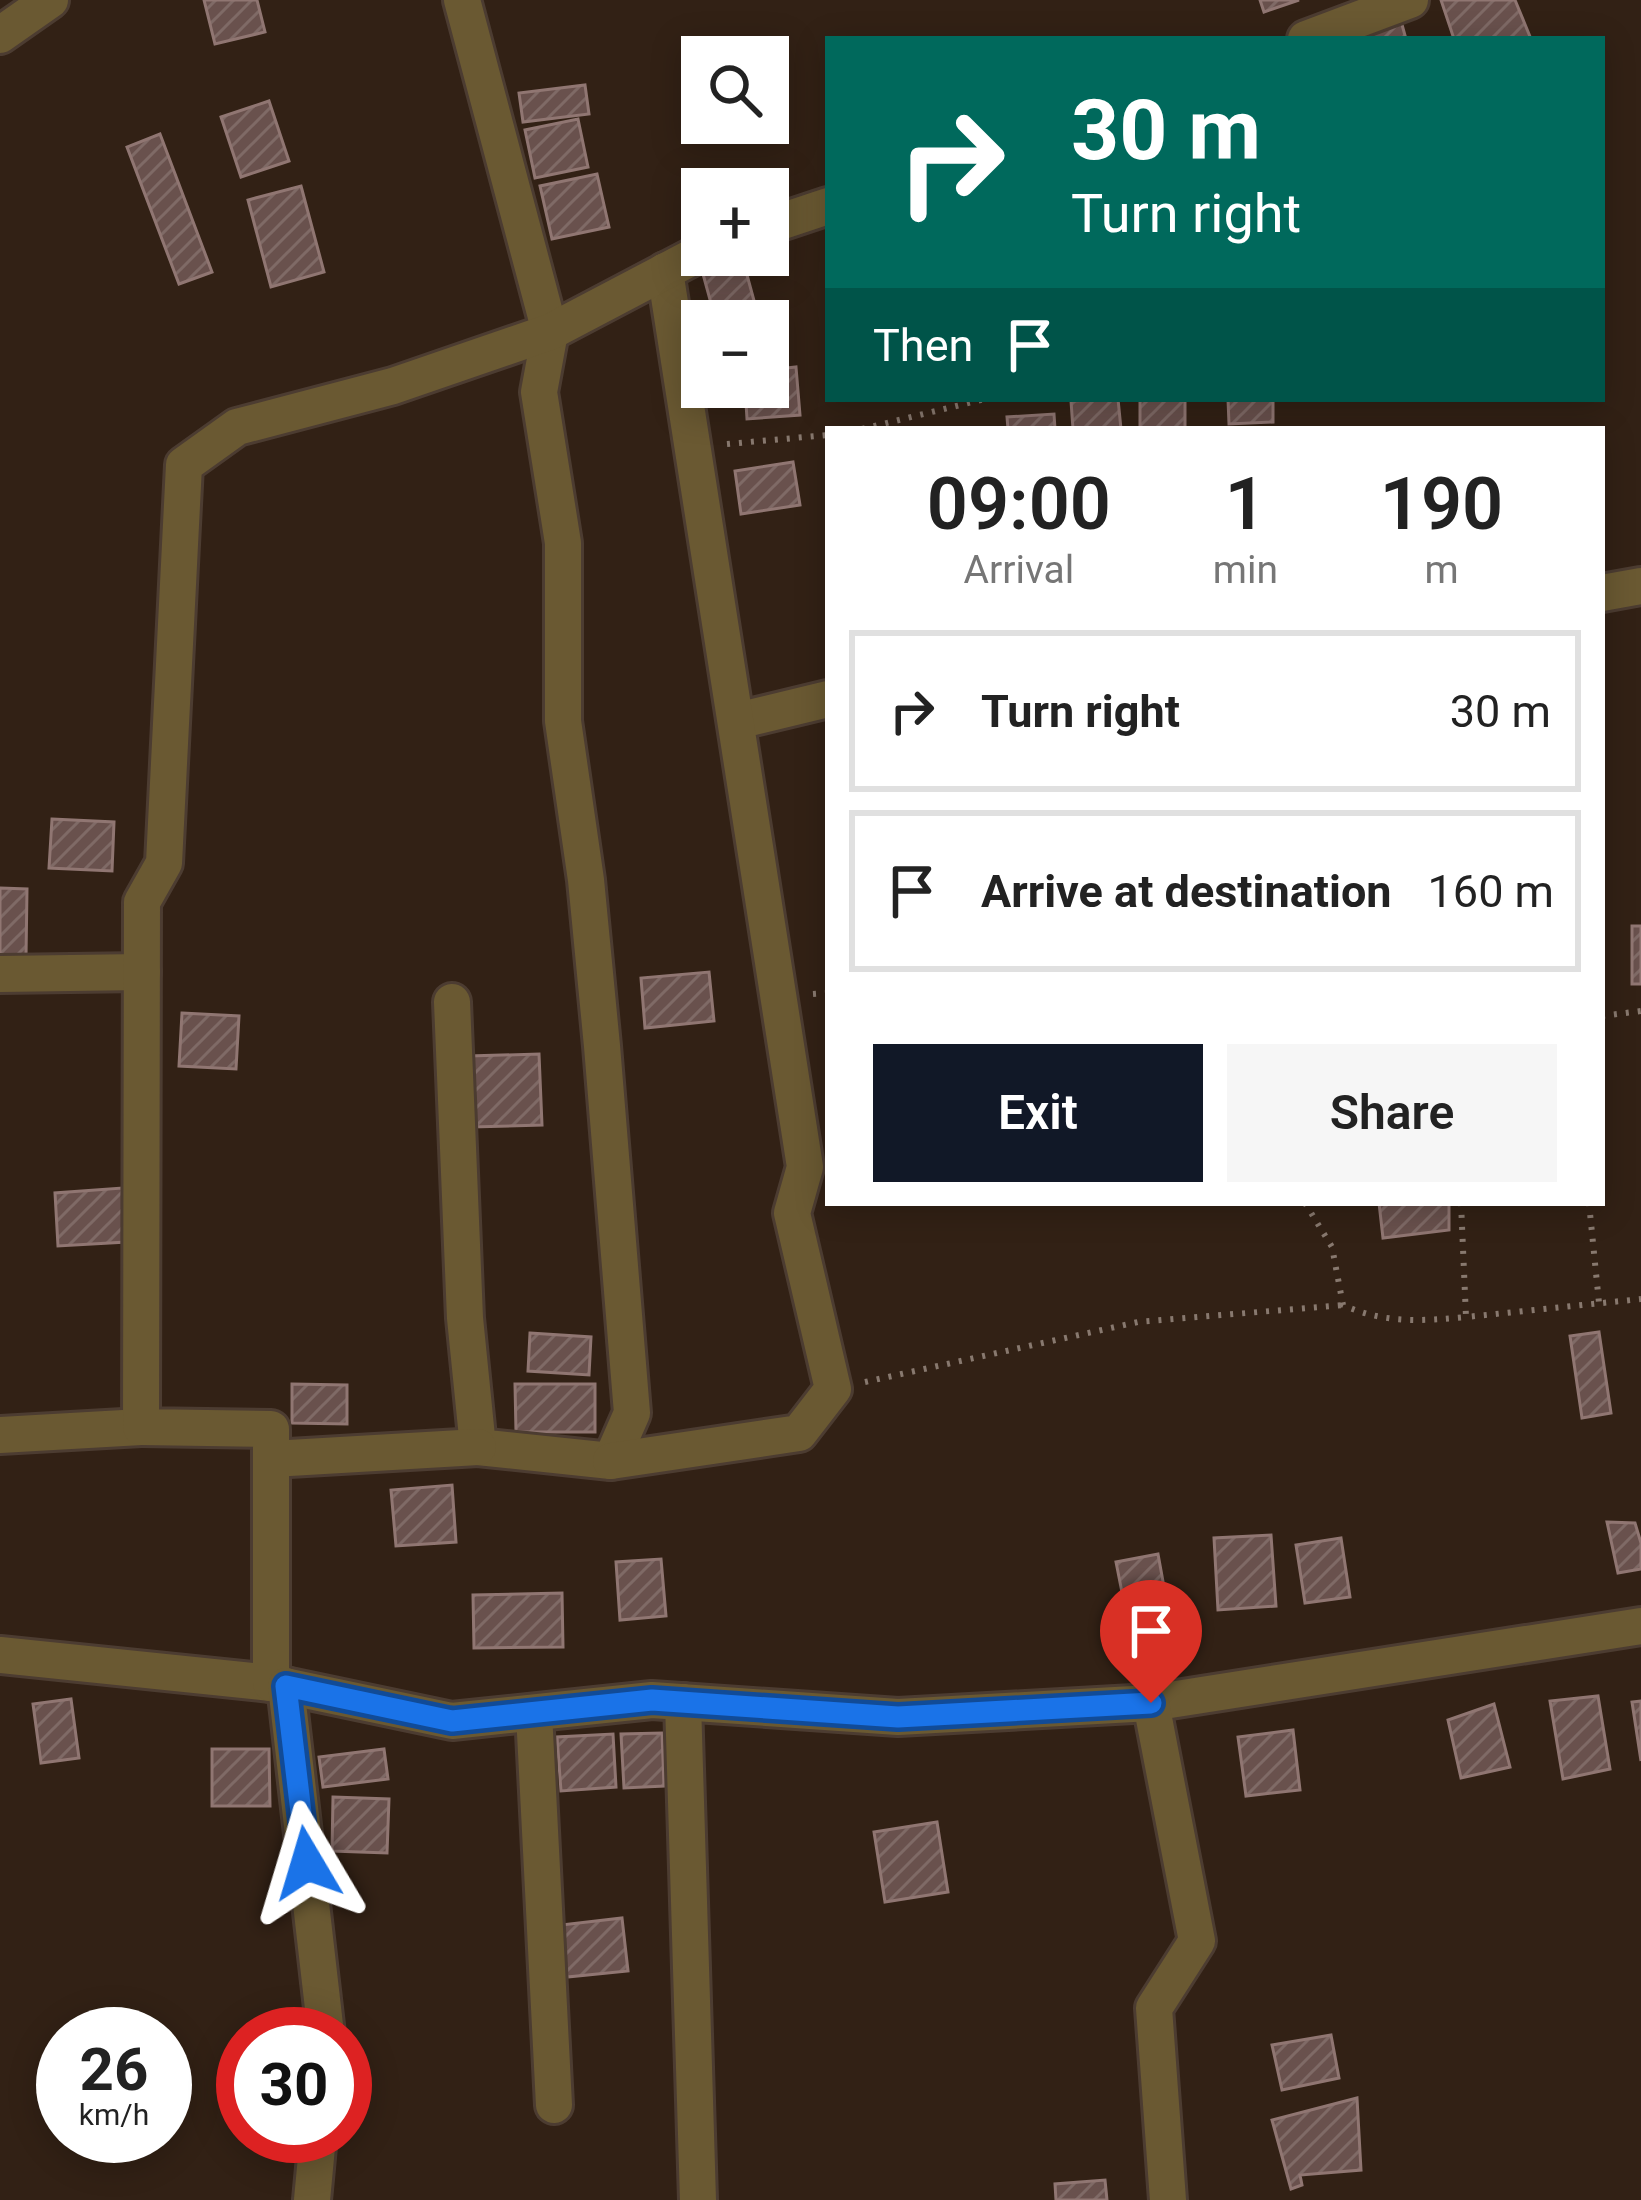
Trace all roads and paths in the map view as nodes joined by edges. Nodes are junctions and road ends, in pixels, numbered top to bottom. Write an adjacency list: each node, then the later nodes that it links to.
1 (50, 0): 4 (street)
2 (462, 0): 10 (street)
3 (1410, 0): 5 (street)
4 (0, 35)
5 (1314, 36)
6 (825, 207): 7 (street)
7 (789, 219)
8 (681, 263): 9 (street)
9 (665, 271): 10 (street); 14 (street)
10 (550, 332): 19 (street); 36 (street)
11 (974, 402): 12 (path)
12 (874, 426)
13 (825, 435): 14 (path)
14 (693, 448): 18 (street)
15 (1641, 586): 16 (street)
16 (1605, 592)
17 (825, 699): 18 (street)
18 (737, 721): 31 (street)
19 (142, 972): 20 (street); 32 (street)
20 (0, 974)
21 (452, 1002): 34 (street)
22 (1641, 1011): 23 (path)
23 (1605, 1016)
24 (1307, 1206): 29 (path)
25 (1461, 1206): 30 (path)
26 (1588, 1206): 28 (path)
27 (1641, 1299): 28 (path)
28 (1599, 1303): 30 (path)
29 (1343, 1305): 30 (path); 31 (path)
30 (1466, 1317)
31 (832, 1389): 36 (street)
32 (141, 1427): 33 (street); 35 (street)
33 (0, 1435)
34 (478, 1447): 35 (street); 36 (street)
35 (272, 1459): 39 (street)
36 (610, 1461)
37 (1641, 1626): 41 (street)
38 (0, 1654): 39 (street)
39 (279, 1685): 42 (street); 43 (street)
40 (682, 1702): 41 (street); 42 (street); 47 (street)
41 (1151, 1703): 48 (street)
42 (533, 1713): 44 (street)
43 (322, 2007)
44 (554, 2105)
45 (316, 2163): 46 (street)
46 (313, 2200)
47 (698, 2200)
48 (1168, 2200)

